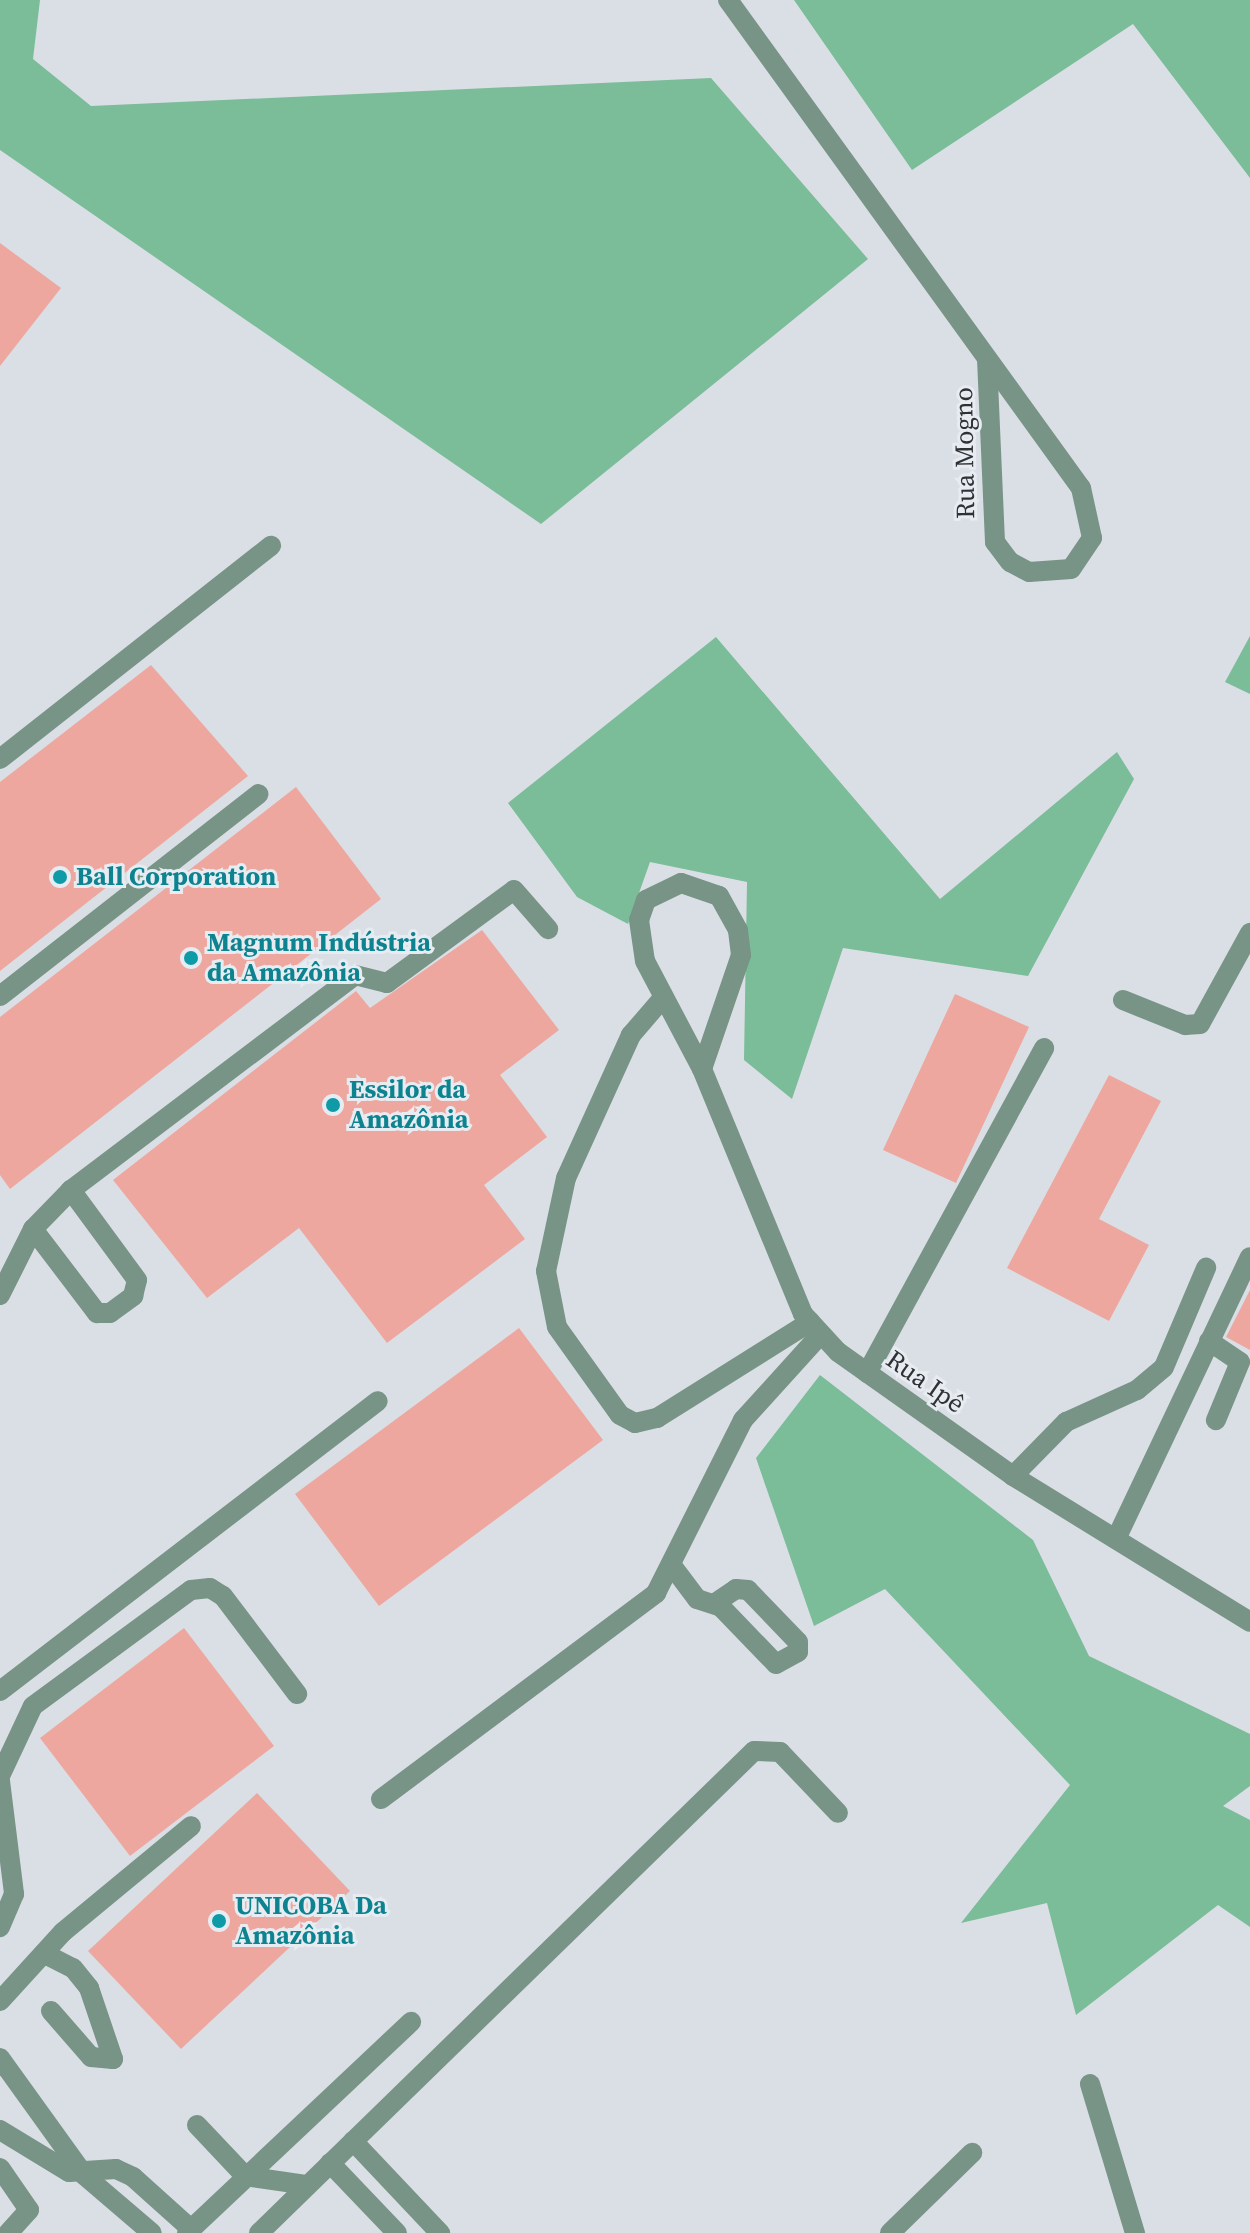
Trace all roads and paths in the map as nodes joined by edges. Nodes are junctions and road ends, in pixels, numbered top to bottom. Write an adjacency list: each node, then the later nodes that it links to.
1 (728, 0): 2 (street, Rua Mogno)
2 (987, 362): 2 (street, Rua Mogno)
3 (271, 546): 4 (street)
4 (0, 759)
5 (259, 794): 8 (street)
6 (548, 929): 13 (street)
7 (1250, 933): 10 (street)
8 (0, 996)
9 (662, 999): 12 (street, Rua Ipê); 12 (street, Rua Ipê); 18 (street)
10 (1123, 1000)
11 (1044, 1048): 20 (street)
12 (702, 1069): 18 (street, Rua Ipê)
13 (71, 1190): 14 (street); 14 (street)
14 (33, 1229): 17 (street)
15 (1250, 1257): 19 (street)
16 (1206, 1268): 23 (street)
17 (0, 1295)
18 (815, 1328): 20 (street, Rua Ipê); 25 (street)
19 (1209, 1341): 22 (street); 24 (street)
20 (867, 1373): 23 (street, Rua Ipê)
21 (378, 1401): 28 (street)
22 (1216, 1420)
23 (1013, 1476): 24 (street, Rua Ipê)
24 (1116, 1539): 27 (street, Rua Ipê)
25 (673, 1567): 26 (street); 31 (street)
26 (715, 1603)
27 (1250, 1622)
28 (0, 1691)
29 (297, 1694): 30 (street)
30 (0, 1779): 34 (street)
31 (381, 1799)
32 (838, 1813): 43 (street)
33 (191, 1826): 35 (street)
34 (0, 1926)
35 (45, 1954): 36 (street); 37 (street)
36 (0, 2001)
37 (51, 2011)
38 (411, 2022): 48 (street)
39 (0, 2058): 47 (street)
40 (1090, 2084): 57 (street)
41 (197, 2125): 48 (street)
42 (0, 2130): 47 (street)
43 (353, 2141): 45 (street); 55 (street)
44 (972, 2153): 56 (street)
45 (330, 2163): 49 (street); 54 (street)
46 (0, 2168): 52 (street)
47 (84, 2175): 51 (street); 53 (street)
48 (245, 2176): 49 (street); 51 (street)
49 (307, 2185): 50 (street)
50 (271, 2229)
51 (189, 2231)
52 (8, 2233)
53 (152, 2233)
54 (397, 2233)
55 (440, 2233)
56 (890, 2233)
57 (1135, 2233)

